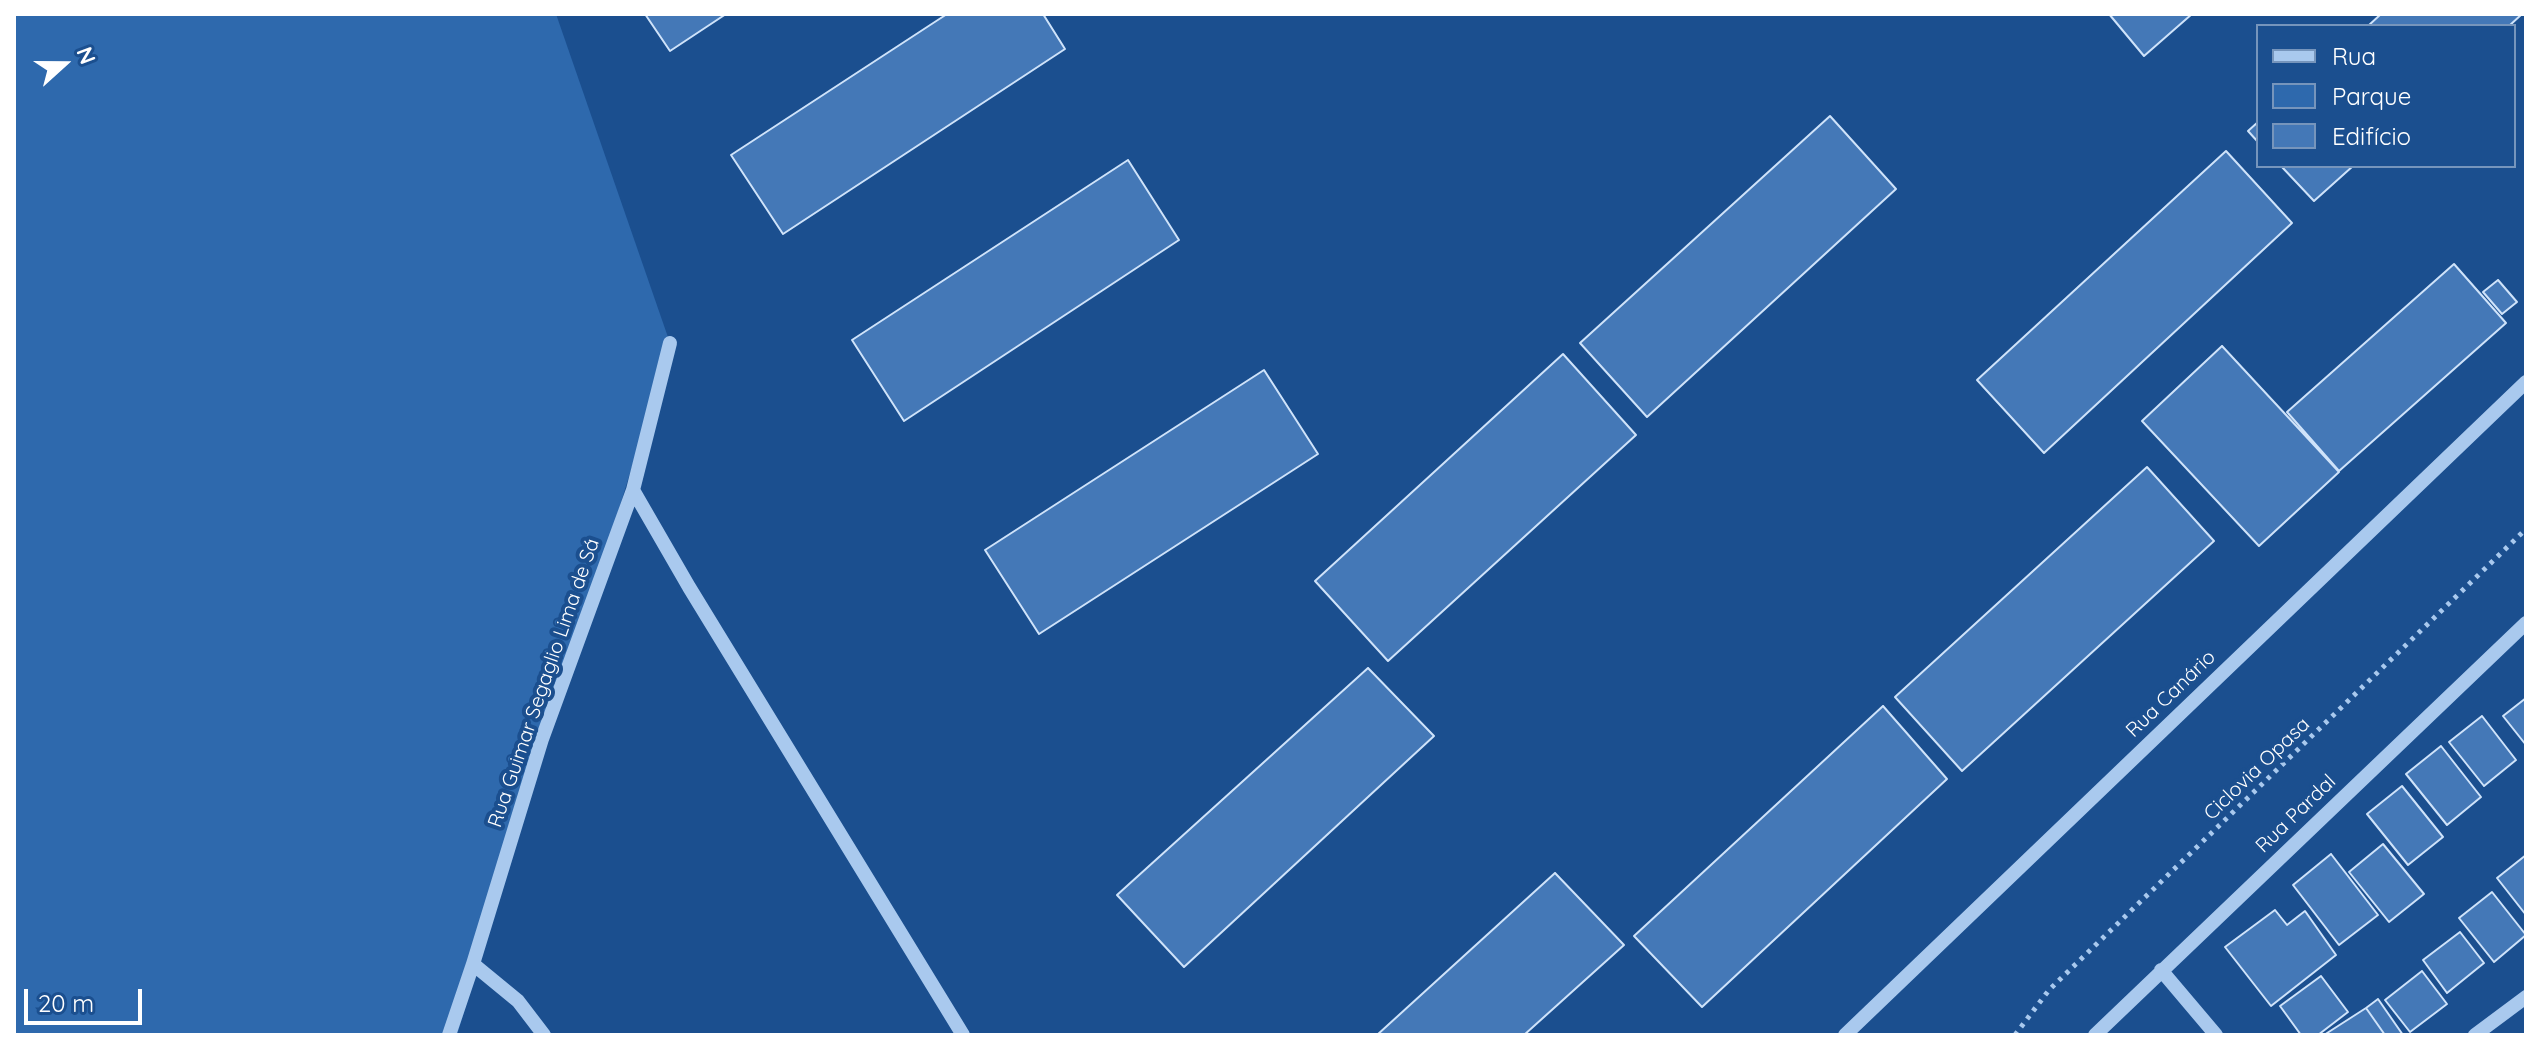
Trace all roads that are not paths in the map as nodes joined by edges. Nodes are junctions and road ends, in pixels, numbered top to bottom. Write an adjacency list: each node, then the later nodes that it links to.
1 (670, 343): 3 (street, Rua Guimar Segaglio Lima de Sá)
2 (2526, 382): 11 (street, Rua Canário)
3 (633, 490): 5 (street, Rua Guimar Segaglio Lima de Sá); 10 (street)
4 (2526, 623): 6 (street, Rua Pardal)
5 (473, 964): 8 (street, Rua Guimar Segaglio Lima de Sá); 9 (street)
6 (2161, 970): 12 (street, Rua Pardal); 13 (street)
7 (2526, 997): 14 (street)
8 (449, 1035)
9 (544, 1035)
10 (963, 1035)
11 (1845, 1035)
12 (2095, 1035)
13 (2216, 1035)
14 (2475, 1035)

